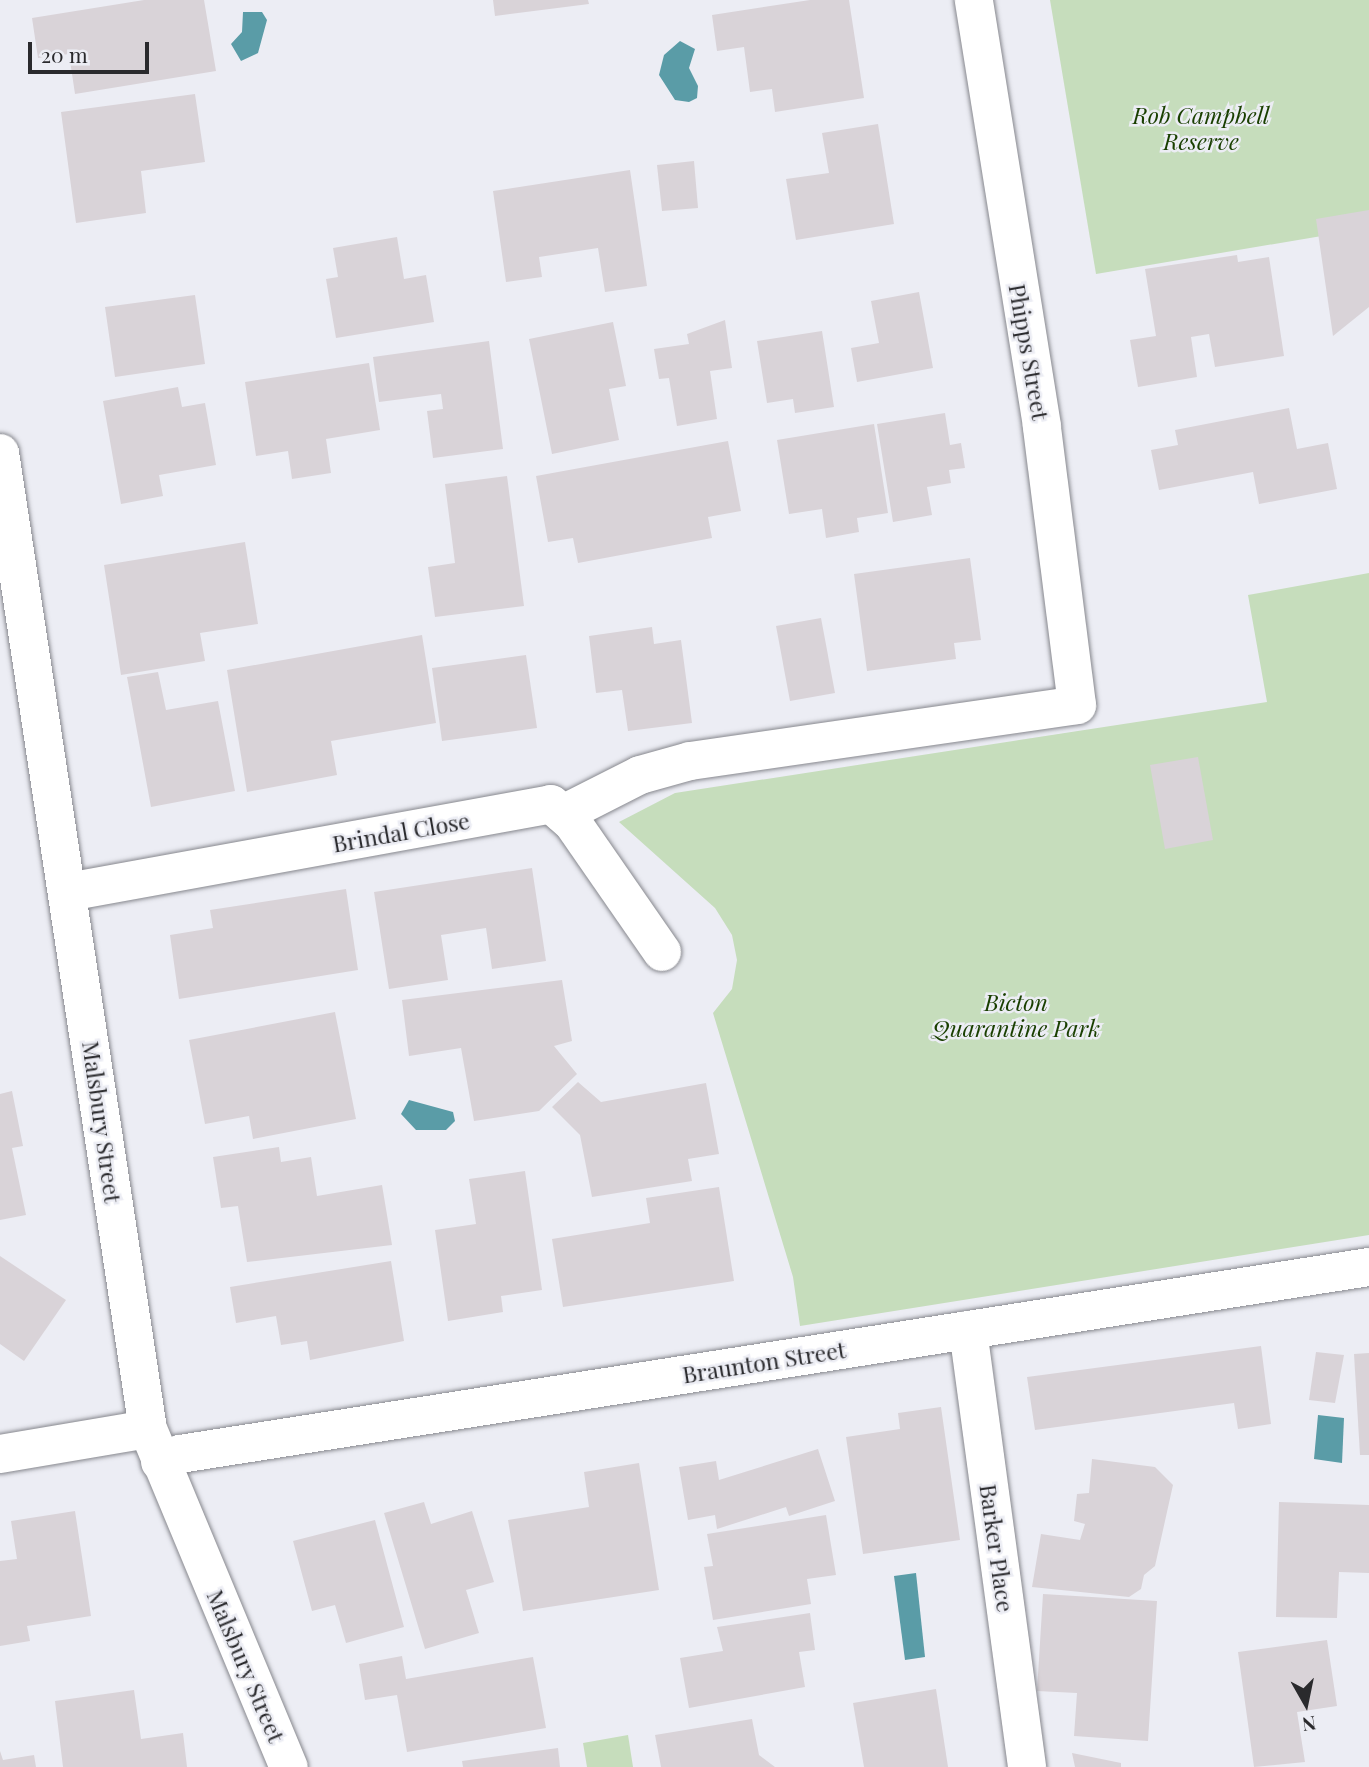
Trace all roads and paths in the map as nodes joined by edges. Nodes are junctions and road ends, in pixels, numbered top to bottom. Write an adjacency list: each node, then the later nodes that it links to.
1 (974, 0): 3 (street, Phipps Street)
2 (0, 453): 4 (street, Malsbury Street)
3 (563, 814): 4 (street, Brindal Close); 5 (street)
4 (68, 892): 8 (street, Malsbury Street)
5 (662, 952)
6 (1369, 1268): 7 (street, Braunton Street)
7 (968, 1330): 8 (street, Braunton Street); 11 (street, Barker Place)
8 (154, 1445): 9 (street, Braunton Street); 10 (street, Malsbury Street)
9 (0, 1454)
10 (289, 1767)
11 (1027, 1767)

